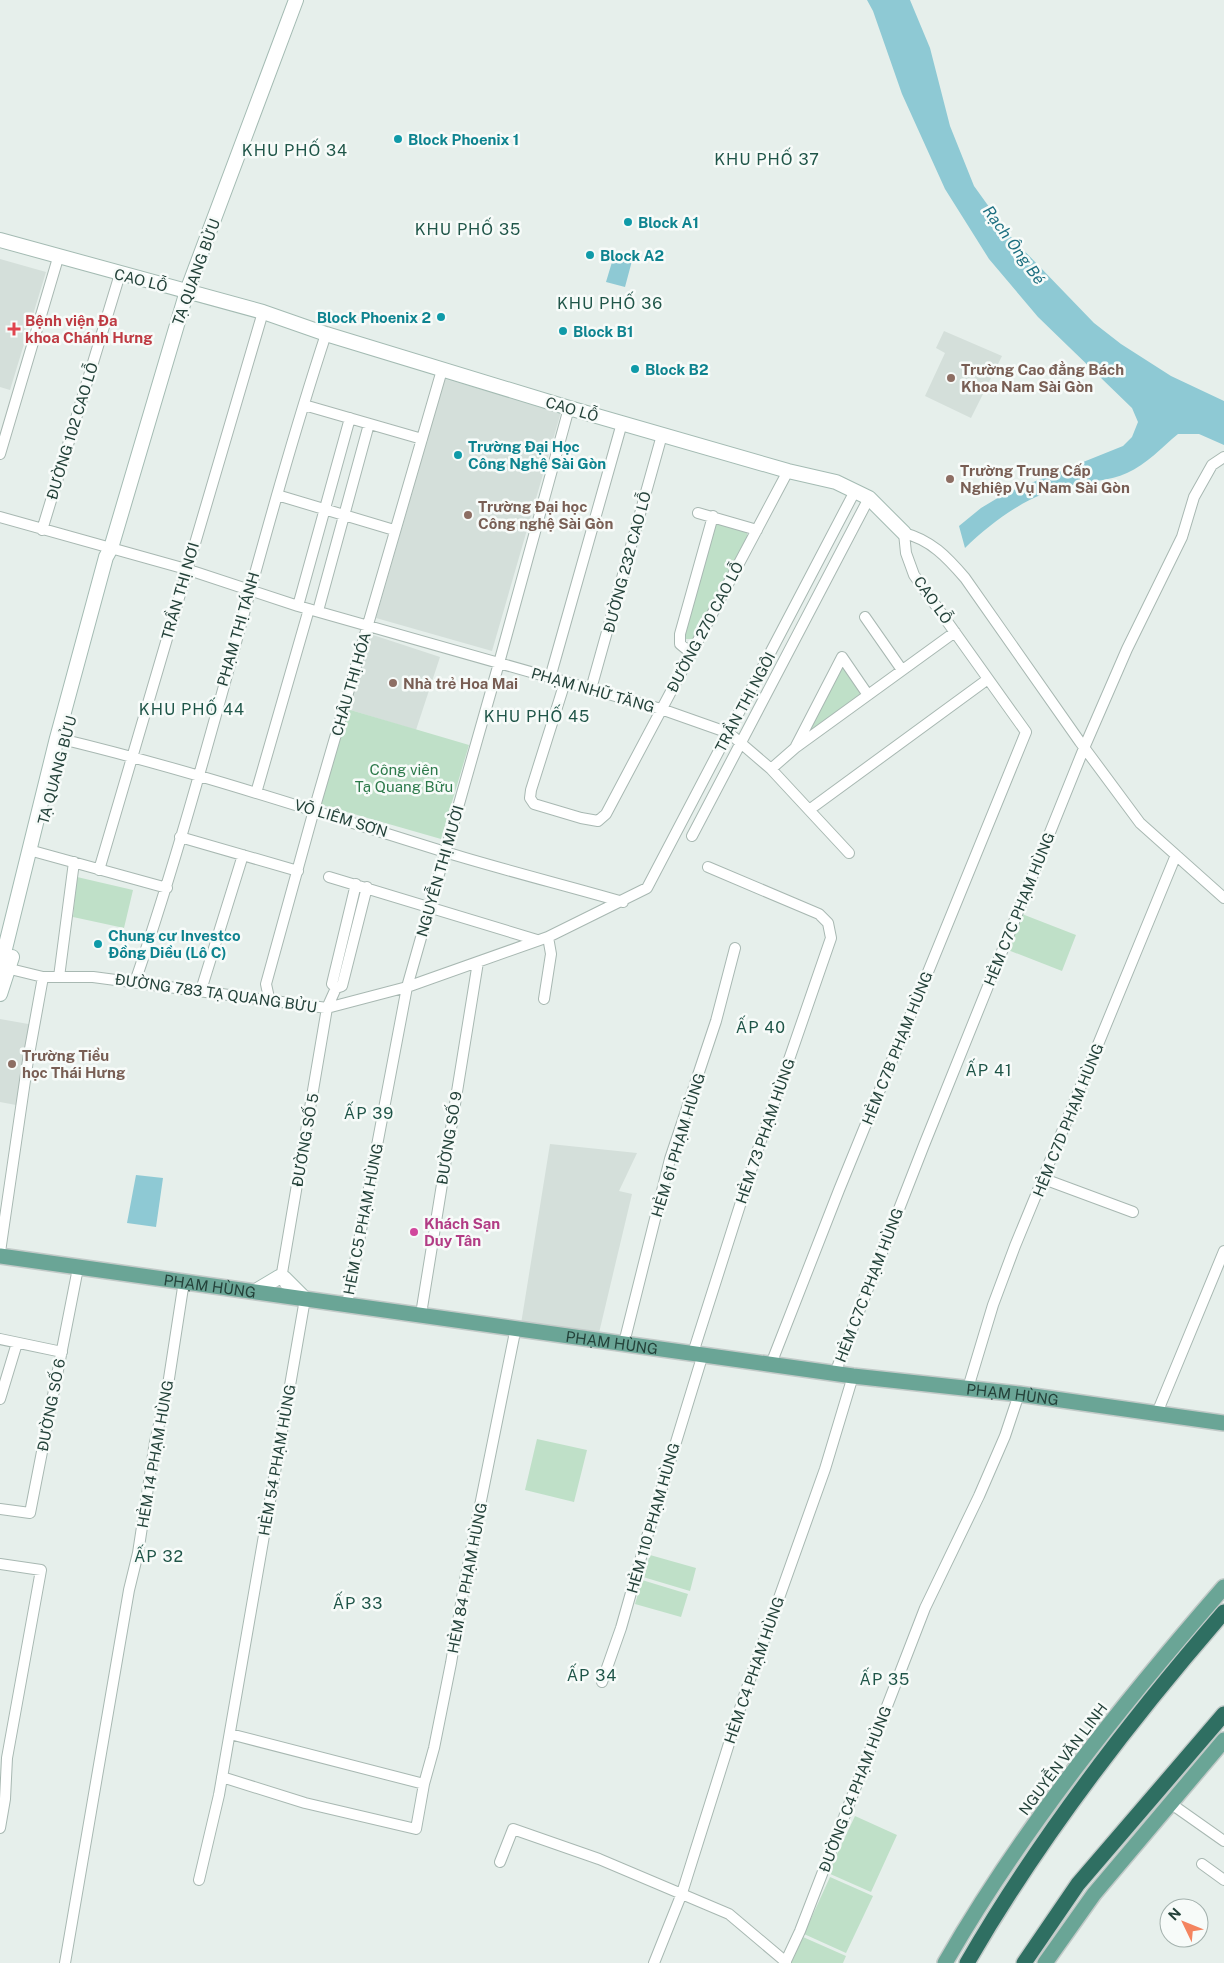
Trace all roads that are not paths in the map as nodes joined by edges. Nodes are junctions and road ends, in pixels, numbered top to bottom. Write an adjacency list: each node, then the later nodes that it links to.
1 (296, 0): 5 (main road, TẠ QUANG BỬU)
2 (0, 240): 3 (main road, CAO LỖ)
3 (58, 258): 4 (main road, CAO LỖ); 16 (street)
4 (120, 274): 5 (main road, CAO LỖ); 27 (street, ĐƯỜNG 102 CAO LỖ)
5 (187, 291): 6 (main road, CAO LỖ); 31 (main road, TẠ QUANG BỬU)
6 (263, 312): 7 (main road, CAO LỖ); 32 (street, TRẦN THỊ NƠI)
7 (326, 334): 8 (main road, CAO LỖ); 9 (street, PHẠM THỊ TÁNH)
8 (442, 370): 10 (main road, CAO LỖ); 15 (street, CHÂU THỊ HÓA)
9 (304, 405): 11 (street); 20 (street, PHẠM THỊ TÁNH)
10 (569, 408): 12 (main road, CAO LỖ); 40 (street, NGUYỄN THỊ MƯỜI)
11 (350, 418): 13 (street); 22 (street)
12 (622, 423): 14 (main road, CAO LỖ); 42 (street)
13 (369, 424): 15 (street); 24 (street)
14 (662, 435): 18 (main road, CAO LỖ); 45 (street, ĐƯỜNG 232 CAO LỖ)
15 (422, 439): 28 (street, CHÂU THỊ HÓA)
16 (1, 448)
17 (1224, 457): 53 (street, HẺM C7C PHẠM HÙNG)
18 (788, 471): 19 (main road, CAO LỖ); 29 (street, ĐƯỜNG 270 CAO LỖ)
19 (855, 491): 21 (main road, CAO LỖ); 49 (street, TRẦN THỊ NGÔI)
20 (277, 495): 22 (street); 33 (street, PHẠM THỊ TÁNH)
21 (868, 498): 30 (main road, CAO LỖ); 51 (street, TRẦN THỊ NGÔI)
22 (325, 510): 24 (street); 34 (street)
23 (698, 513): 25 (street)
24 (344, 515): 28 (street); 35 (street)
25 (713, 516): 29 (street); 39 (street)
26 (0, 517): 27 (street, PHẠM NHỮ TĂNG)
27 (42, 530): 31 (street, PHẠM NHỮ TĂNG)
28 (394, 530): 37 (street, CHÂU THỊ HÓA)
29 (757, 530): 39 (street, ĐƯỜNG 270 CAO LỖ)
30 (904, 533): 38 (street, CAO LỖ); 53 (street)
31 (111, 548): 32 (street, PHẠM NHỮ TĂNG); 50 (main road, TẠ QUANG BỬU)
32 (186, 569): 33 (street, PHẠM NHỮ TĂNG); 54 (street, TRẦN THỊ NƠI)
33 (249, 590): 34 (street, PHẠM NHỮ TĂNG); 56 (street, PHẠM THỊ TÁNH)
34 (298, 606): 35 (street, PHẠM NHỮ TĂNG)
35 (313, 610): 37 (street, PHẠM NHỮ TĂNG); 57 (street)
36 (865, 617): 41 (street)
37 (368, 626): 40 (street, PHẠM NHỮ TĂNG); 58 (street, CHÂU THỊ HÓA)
38 (955, 632): 41 (street); 43 (street, CAO LỖ)
39 (691, 653): 47 (street, ĐƯỜNG 270 CAO LỖ)
40 (499, 663): 42 (street, PHẠM NHỮ TĂNG); 63 (street, NGUYỄN THỊ MƯỜI)
41 (902, 670): 46 (street)
42 (550, 678): 44 (street, PHẠM NHỮ TĂNG)
43 (988, 679): 48 (street, CAO LỖ); 59 (street)
44 (565, 682): 45 (street, PHẠM NHỮ TĂNG); 47 (street, ĐƯỜNG 270 CAO LỖ)
45 (592, 690): 47 (street, PHẠM NHỮ TĂNG)
46 (868, 695): 52 (street); 52 (street)
47 (661, 709): 49 (street, PHẠM NHỮ TĂNG)
48 (1026, 732): 111 (street, HẺM C7B PHẠM HÙNG)
49 (729, 734): 51 (street, PHẠM NHỮ TĂNG); 76 (street, TRẦN THỊ NGÔI)
50 (61, 739): 54 (street, VÕ LIÊM SƠN); 62 (main road, TẠ QUANG BỬU)
51 (740, 743): 55 (street, PHẠM NHỮ TĂNG); 60 (street, TRẦN THỊ NGÔI)
52 (795, 748): 55 (street)
53 (1084, 748): 65 (street); 112 (street, HẺM C7C PHẠM HÙNG)
54 (132, 758): 56 (street, VÕ LIÊM SƠN); 69 (street, TRẦN THỊ NƠI)
55 (771, 768): 59 (street, PHẠM NHỮ TĂNG)
56 (197, 776): 57 (street, VÕ LIÊM SƠN); 61 (street, PHẠM THỊ TÁNH)
57 (256, 793): 58 (street, VÕ LIÊM SƠN)
58 (314, 810): 63 (street, VÕ LIÊM SƠN); 70 (street, CHÂU THỊ HÓA)
59 (809, 810): 64 (street, PHẠM NHỮ TĂNG)
60 (692, 836)
61 (180, 837): 66 (street); 74 (street, PHẠM THỊ TÁNH)
62 (32, 851): 67 (street); 81 (main road, TẠ QUANG BỬU)
63 (445, 852): 76 (street, VÕ LIÊM SƠN); 77 (street, NGUYỄN THỊ MƯỜI)
64 (849, 852)
65 (1176, 855): 75 (street); 92 (street, HẺM C7D PHẠM HÙNG)
66 (243, 856): 70 (street); 87 (street)
67 (74, 862): 69 (street); 83 (street)
68 (708, 867): 110 (street, HẺM 73 PHẠM HÙNG)
69 (99, 870): 74 (street)
70 (298, 871): 89 (street, CHÂU THỊ HÓA)
71 (329, 877): 72 (street)
72 (356, 884): 73 (street); 86 (street)
73 (367, 887): 77 (street); 86 (street, ĐƯỜNG SỐ 5)
74 (167, 888): 84 (street, PHẠM THỊ TÁNH)
75 (1224, 898)
76 (623, 902): 78 (street, ĐƯỜNG 783 TẠ QUANG BỬU)
77 (430, 906): 78 (street); 85 (street, NGUYỄN THỊ MƯỜI)
78 (542, 939): 80 (street, ĐƯỜNG 783 TẠ QUANG BỬU); 90 (street)
79 (735, 948): 108 (street, HẺM 61 PHẠM HÙNG)
80 (478, 962): 85 (street, ĐƯỜNG 783 TẠ QUANG BỬU); 104 (street, ĐƯỜNG SỐ 9)
81 (3, 968): 82 (street, ĐƯỜNG 783 TẠ QUANG BỬU); 88 (main road, TẠ QUANG BỬU)
82 (43, 977): 83 (street, ĐƯỜNG 783 TẠ QUANG BỬU); 95 (street)
83 (59, 977): 84 (street, ĐƯỜNG 783 TẠ QUANG BỬU)
84 (135, 982): 87 (street, ĐƯỜNG 783 TẠ QUANG BỬU)
85 (407, 987): 91 (street, ĐƯỜNG 783 TẠ QUANG BỬU); 103 (street, HẺM C5 PHẠM HÙNG)
86 (336, 988): 91 (street, ĐƯỜNG SỐ 5)
87 (201, 990): 89 (street, ĐƯỜNG 783 TẠ QUANG BỬU)
88 (0, 994)
89 (268, 998): 91 (street, ĐƯỜNG 783 TẠ QUANG BỬU)
90 (544, 999)
91 (327, 1008): 98 (street, ĐƯỜNG SỐ 5)
92 (1044, 1179): 93 (street); 114 (street, HẺM C7D PHẠM HÙNG)
93 (1133, 1212)
94 (1224, 1251): 117 (street)
95 (0, 1252)
96 (0, 1256): 97 (main road, PHẠM HÙNG)
97 (78, 1268): 99 (main road, PHẠM HÙNG); 109 (street, ĐƯỜNG SỐ 6)
98 (282, 1276): 100 (main road); 101 (street, ĐƯỜNG SỐ 5); 102 (main road)
99 (184, 1281): 100 (main road, PHẠM HÙNG); 140 (street, HẺM 14 PHẠM HÙNG)
100 (254, 1292): 101 (main road, PHẠM HÙNG)
101 (279, 1295): 102 (main road, PHẠM HÙNG)
102 (305, 1299): 103 (main road, PHẠM HÙNG); 125 (street, HẺM 54 PHẠM HÙNG)
103 (347, 1304): 104 (main road, PHẠM HÙNG)
104 (421, 1314): 105 (main road, PHẠM HÙNG)
105 (516, 1327): 108 (main road, PHẠM HÙNG); 129 (street, HẺM 84 PHẠM HÙNG)
106 (0, 1339): 107 (street)
107 (17, 1343): 109 (street); 116 (street)
108 (624, 1343): 110 (main road, PHẠM HÙNG)
109 (62, 1352): 119 (street, ĐƯỜNG SỐ 6)
110 (698, 1354): 111 (main road, PHẠM HÙNG); 123 (street, HẺM 110 PHẠM HÙNG)
111 (771, 1364): 112 (main road, PHẠM HÙNG)
112 (835, 1373): 113 (main road, PHẠM HÙNG)
113 (853, 1376): 114 (main road, PHẠM HÙNG); 137 (street, HẺM C4 PHẠM HÙNG)
114 (968, 1388): 115 (main road, PHẠM HÙNG)
115 (1020, 1394): 117 (main road, PHẠM HÙNG); 139 (street, ĐƯỜNG C4 PHẠM HỦNG)
116 (0, 1399)
117 (1157, 1413): 118 (main road, PHẠM HÙNG)
118 (1224, 1423)
119 (0, 1509)
120 (0, 1564): 127 (street)
121 (1224, 1587): 138 (main road, NGUYỄN VĂN LINH)
122 (1224, 1612): 144 (highway)
123 (602, 1682)
124 (1224, 1714): 145 (highway)
125 (230, 1734): 128 (street, HẺM 54 PHẠM HÙNG); 129 (street)
126 (1224, 1740): 130 (main road)
127 (4, 1757): 131 (street)
128 (222, 1777): 129 (street, HẺM 84 PHẠM HÙNG); 135 (street, HẺM 54 PHẠM HÙNG)
129 (424, 1784)
130 (1170, 1803): 132 (street); 146 (main road)
131 (0, 1828)
132 (1224, 1841)
133 (500, 1862): 137 (street)
134 (1202, 1864): 136 (street)
135 (199, 1880)
136 (1224, 1880)
137 (682, 1893): 139 (street); 141 (street, HẺM C4 PHẠM HÙNG)
138 (959, 1940): 142 (main road); 143 (main road, NGUYỄN VĂN LINH)
139 (786, 1962)
140 (65, 1963)
141 (654, 1963)
142 (935, 1963)
143 (946, 1963)
144 (967, 1963)
145 (1024, 1963)
146 (1046, 1963)

